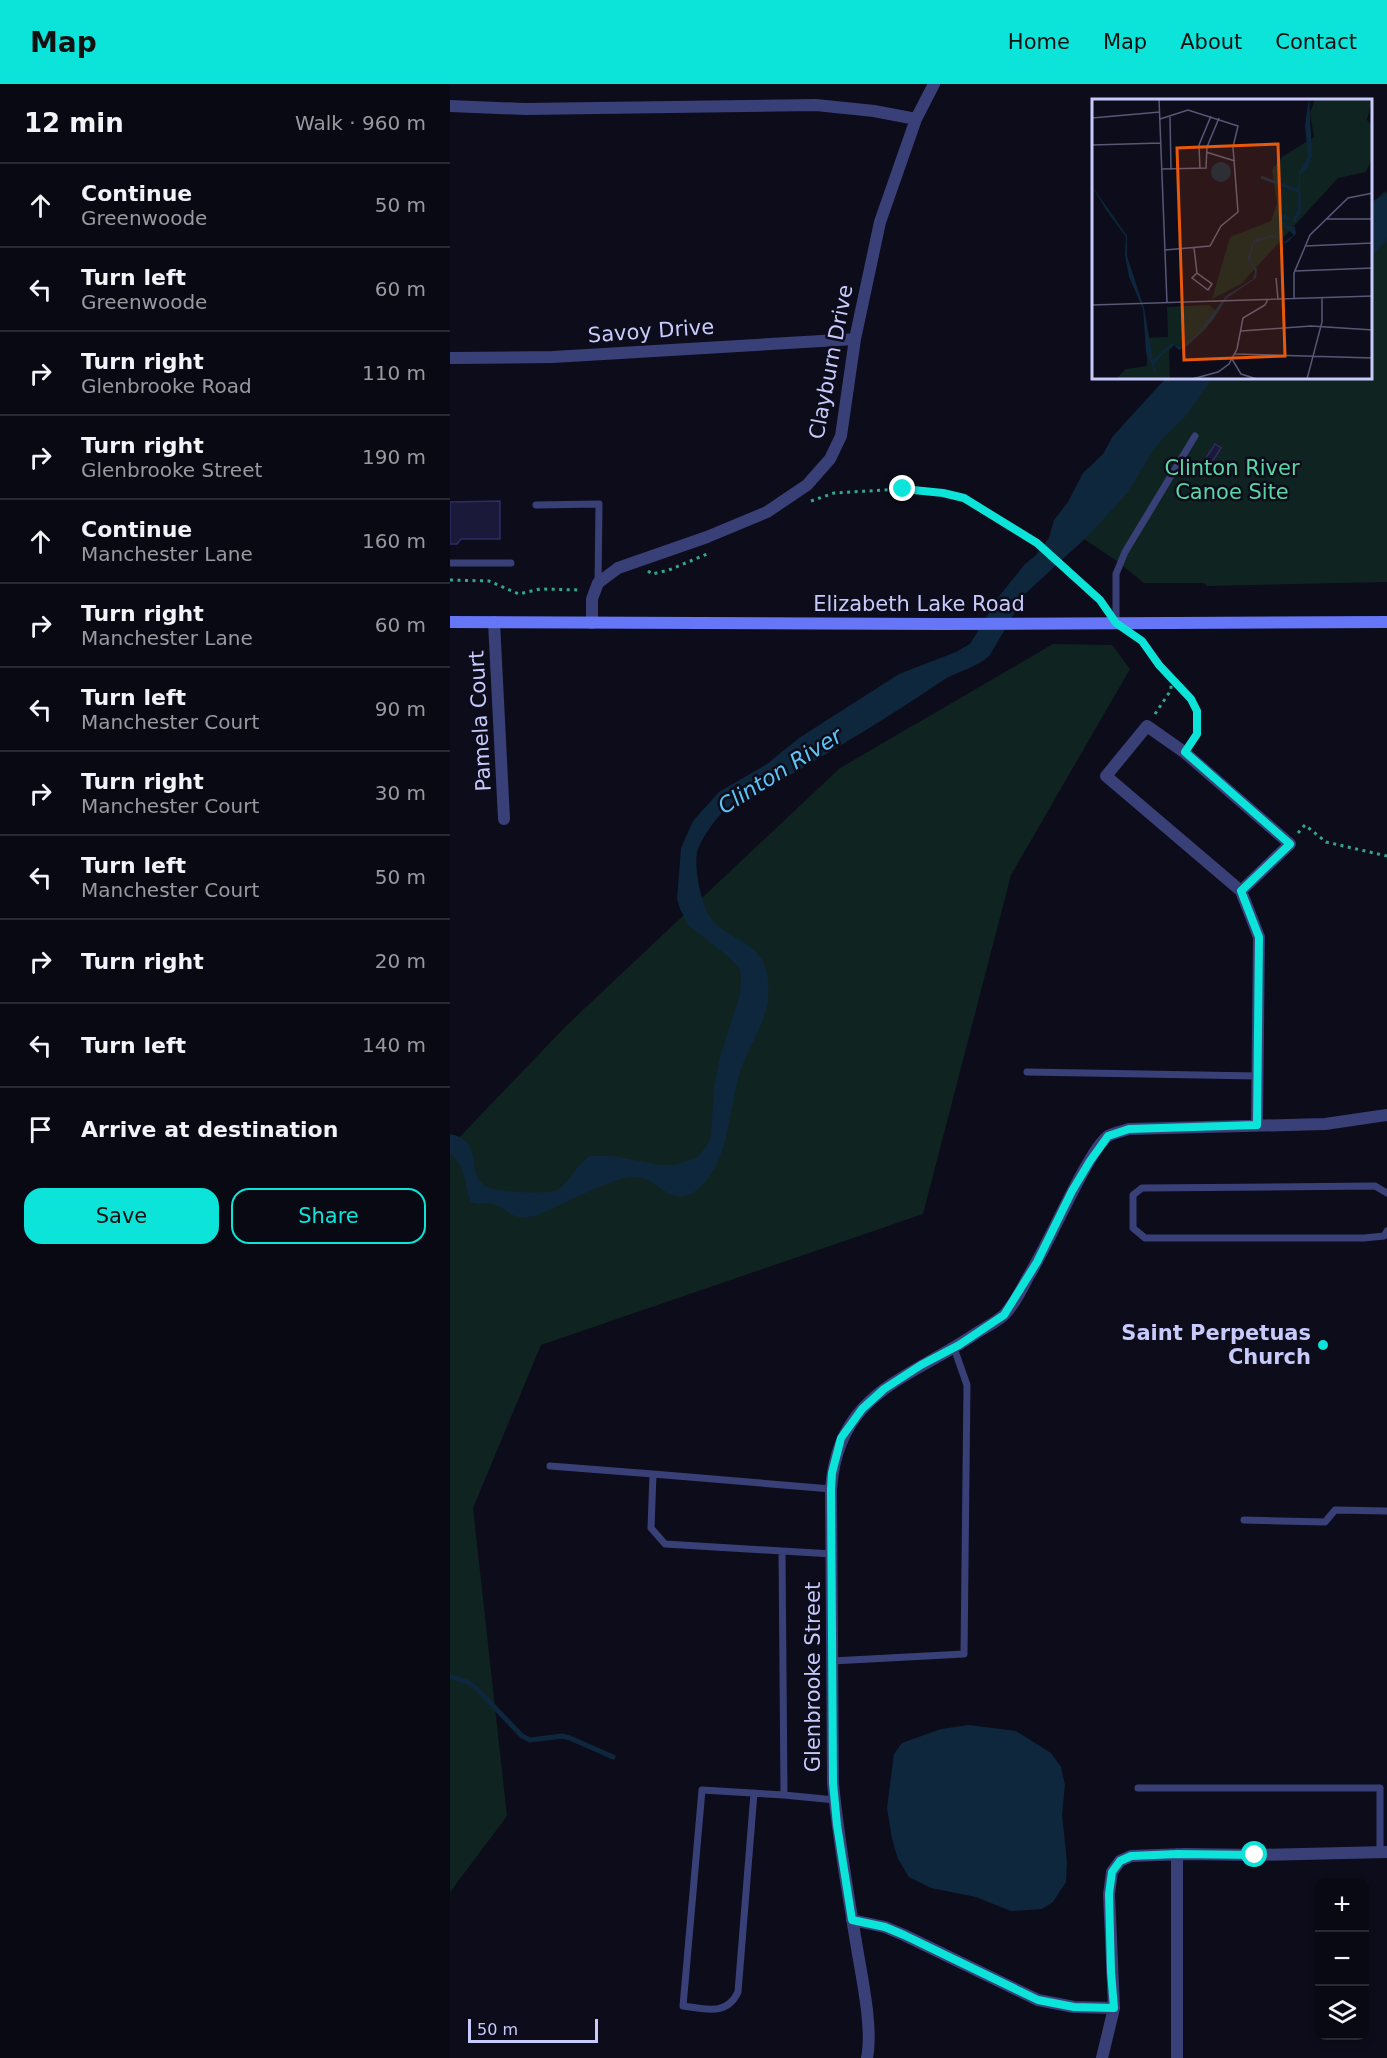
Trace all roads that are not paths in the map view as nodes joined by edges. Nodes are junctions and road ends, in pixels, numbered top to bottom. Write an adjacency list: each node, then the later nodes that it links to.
1 (934, 84): 3 (street, Clayburn Drive)
2 (450, 106): 3 (street)
3 (916, 119): 4 (street, Clayburn Drive)
4 (855, 339): 5 (street, Savoy Drive); 10 (street, Clayburn Drive)
5 (450, 358)
6 (1195, 436): 15 (lane)
7 (536, 505): 10 (lane)
8 (450, 563): 9 (lane)
9 (511, 563)
10 (596, 587): 13 (street)
11 (450, 622): 12 (street, Elizabeth Lake Road)
12 (494, 622): 13 (street, Elizabeth Lake Road); 16 (street, Pamela Court)
13 (592, 622): 15 (street, Elizabeth Lake Road)
14 (1387, 622): 15 (street, Elizabeth Lake Road)
15 (1116, 623)
16 (504, 819)
17 (1241, 891): 17 (street); 19 (street)
18 (1027, 1072): 19 (lane)
19 (1258, 1076): 21 (street)
20 (1387, 1115): 21 (street)
21 (1257, 1125): 24 (street)
22 (1387, 1193): 23 (lane)
23 (1387, 1231)
24 (954, 1348): 27 (street, Glenbrooke Street); 32 (lane)
25 (550, 1466): 26 (lane)
26 (653, 1474): 27 (lane); 30 (lane)
27 (831, 1489): 31 (street, Glenbrooke Street)
28 (1387, 1511): 29 (lane)
29 (1244, 1520)
30 (782, 1551): 31 (lane); 35 (lane)
31 (831, 1554): 32 (street, Glenbrooke Street)
32 (832, 1661): 36 (street, Glenbrooke Street)
33 (1138, 1788): 37 (lane)
34 (754, 1793): 34 (lane); 35 (lane)
35 (783, 1795): 36 (lane)
36 (835, 1800): 39 (street, Glenbrooke Street)
37 (1384, 1852): 38 (street)
38 (1178, 1854): 40 (street); 43 (street)
39 (852, 1920): 40 (street); 41 (street, Glenbrooke Street)
40 (1114, 2008): 42 (street)
41 (867, 2058)
42 (1102, 2058)
43 (1177, 2058)

